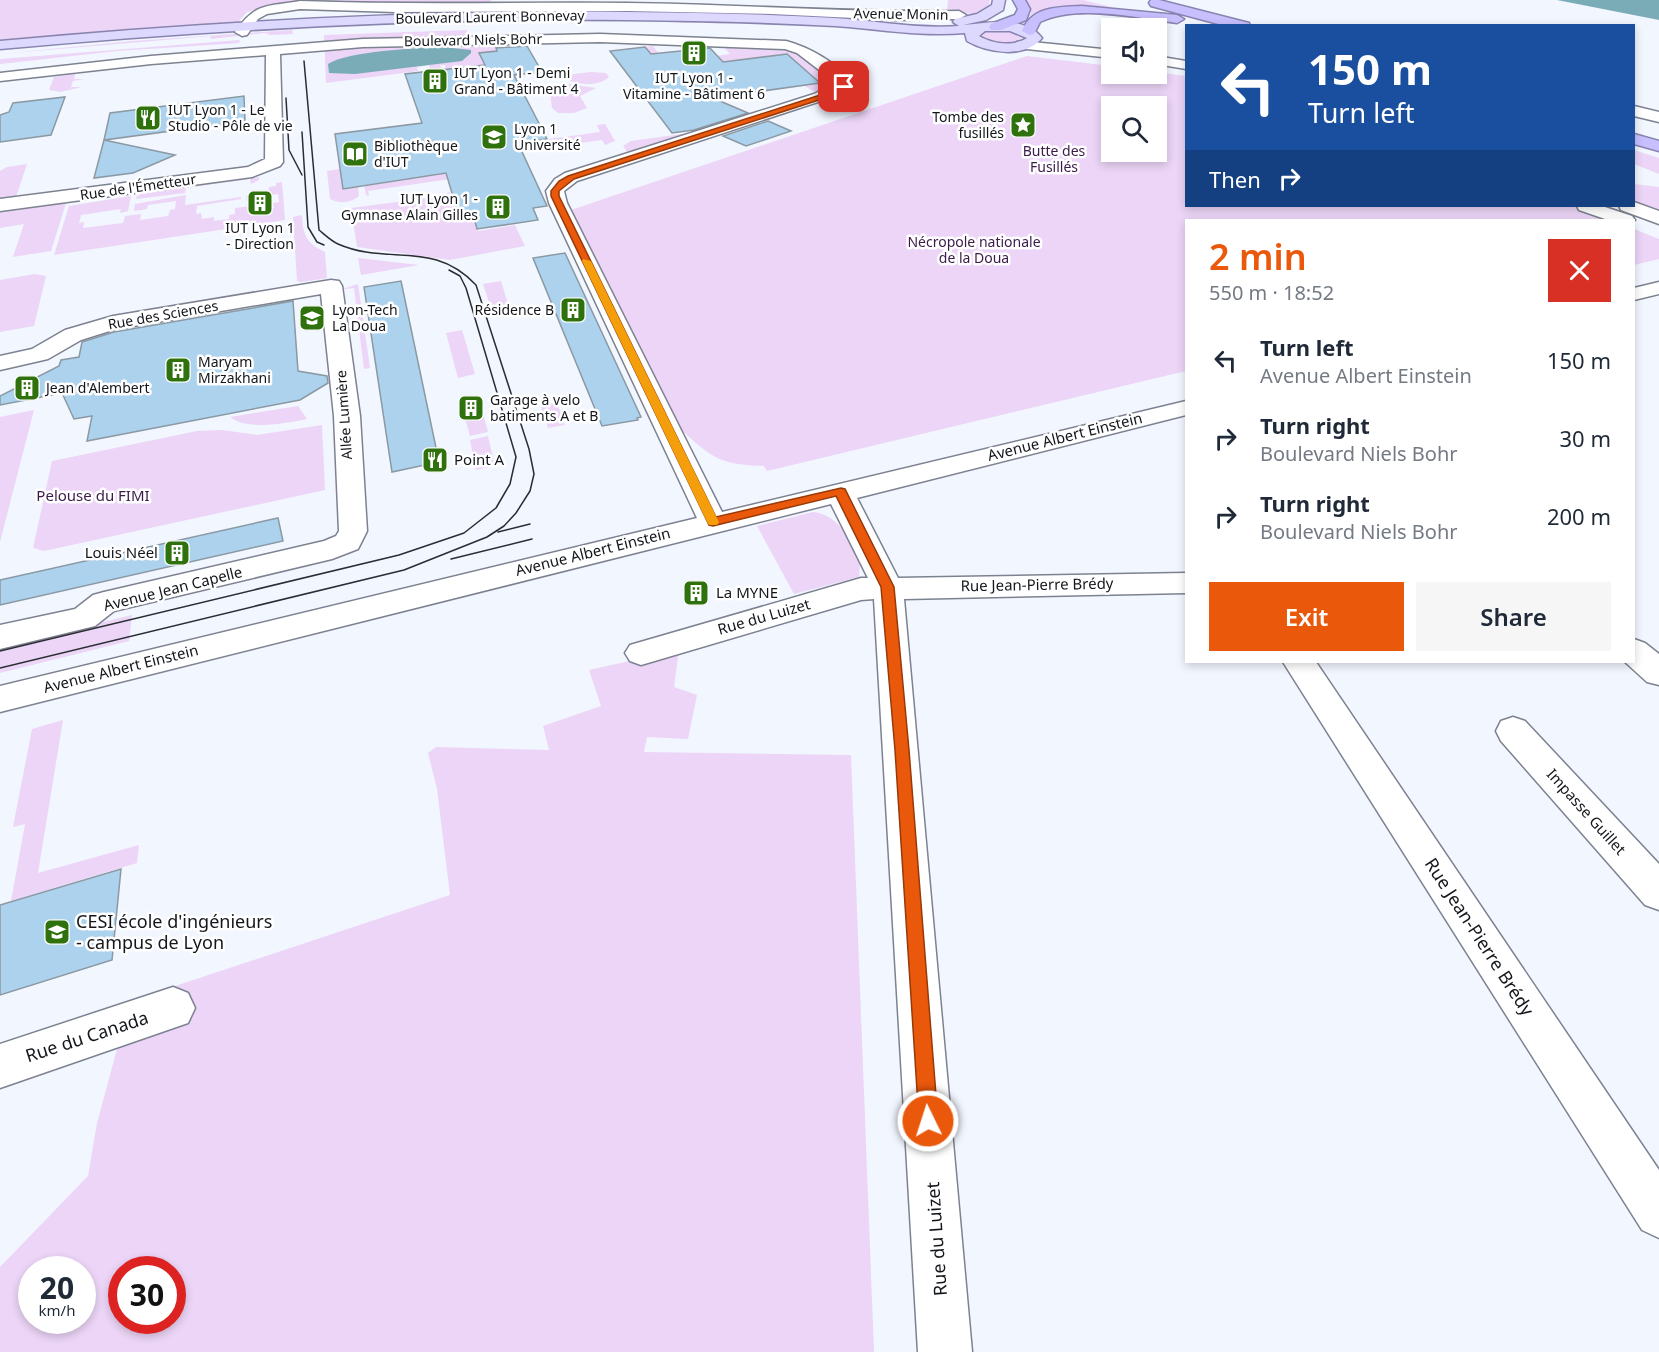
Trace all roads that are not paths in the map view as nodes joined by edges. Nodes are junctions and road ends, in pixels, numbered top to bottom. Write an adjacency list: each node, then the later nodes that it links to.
1 (884, 0): 8 (street)
2 (999, 0): 12 (main road)
3 (1019, 0): 13 (highway)
4 (1107, 0): 9 (highway)
5 (1145, 0): 11 (highway)
6 (628, 4): 8 (street, Avenue Monin); 14 (street, Avenue Monin)
7 (959, 15): 8 (street, Avenue Monin)
8 (895, 16)
9 (1177, 19): 10 (highway); 16 (highway)
10 (1195, 24)
11 (1236, 24)
12 (868, 25): 14 (main road, Boulevard Laurent Bonnevay); 15 (main road, Boulevard Laurent Bonnevay)
13 (996, 27): 15 (main road, Boulevard Laurent Bonnevay); 16 (main road, Boulevard Laurent Bonnevay)
14 (245, 28): 15 (main road, Boulevard Laurent Bonnevay); 17 (main road, Boulevard Laurent Bonnevay); 21 (main road, Boulevard Laurent Bonnevay)
15 (976, 33): 18 (main road, Boulevard Laurent Bonnevay)
16 (1031, 34): 18 (main road); 19 (street)
17 (0, 45)
18 (1022, 45): 19 (street)
19 (1082, 49): 22 (street)
20 (273, 50): 25 (street, Boulevard Niels Bohr); 29 (street, Boulevard Niels Bohr); 38 (street, Rue de l'Émetteur)
21 (0, 52)
22 (1101, 52)
23 (1167, 62): 24 (street)
24 (1185, 65)
25 (0, 76)
26 (750, 102): 29 (street)
27 (714, 111): 32 (street)
28 (1635, 111): 30 (street)
29 (764, 115): 32 (street, Boulevard Niels Bohr)
30 (1659, 117)
31 (1635, 123): 34 (highway)
32 (732, 126): 51 (street, Boulevard Niels Bohr)
33 (1635, 128): 35 (highway)
34 (1659, 129)
35 (1659, 135)
36 (1635, 140): 37 (highway)
37 (1659, 146)
38 (0, 205)
39 (1589, 207): 42 (street)
40 (1632, 207): 41 (street)
41 (1659, 217)
42 (1621, 219)
43 (1635, 224): 44 (street)
44 (1659, 234)
45 (331, 286): 48 (street, Rue des Sciences); 52 (street, Allée Lumière)
46 (1659, 288): 47 (street)
47 (1635, 294)
48 (0, 363)
49 (1185, 408): 50 (street, Avenue Albert Einstein)
50 (841, 491): 51 (street, Avenue Albert Einstein); 54 (street, Rue du Luizet)
51 (713, 522): 60 (street, Avenue Albert Einstein)
52 (348, 542): 55 (street, Avenue Jean Capelle)
53 (1185, 583): 54 (street, Rue Jean-Pierre Brédy)
54 (888, 587): 57 (street, Rue du Luizet); 66 (street, Rue du Luizet)
55 (0, 637)
56 (1635, 652): 59 (street)
57 (641, 653)
58 (1300, 663): 65 (street, Rue Jean-Pierre Brédy)
59 (1659, 673)
60 (0, 699)
61 (1513, 732): 62 (street, Impasse Guillet)
62 (1659, 892)
63 (173, 1008): 64 (street, Rue du Canada)
64 (0, 1066)
65 (1659, 1213)
66 (945, 1352)

